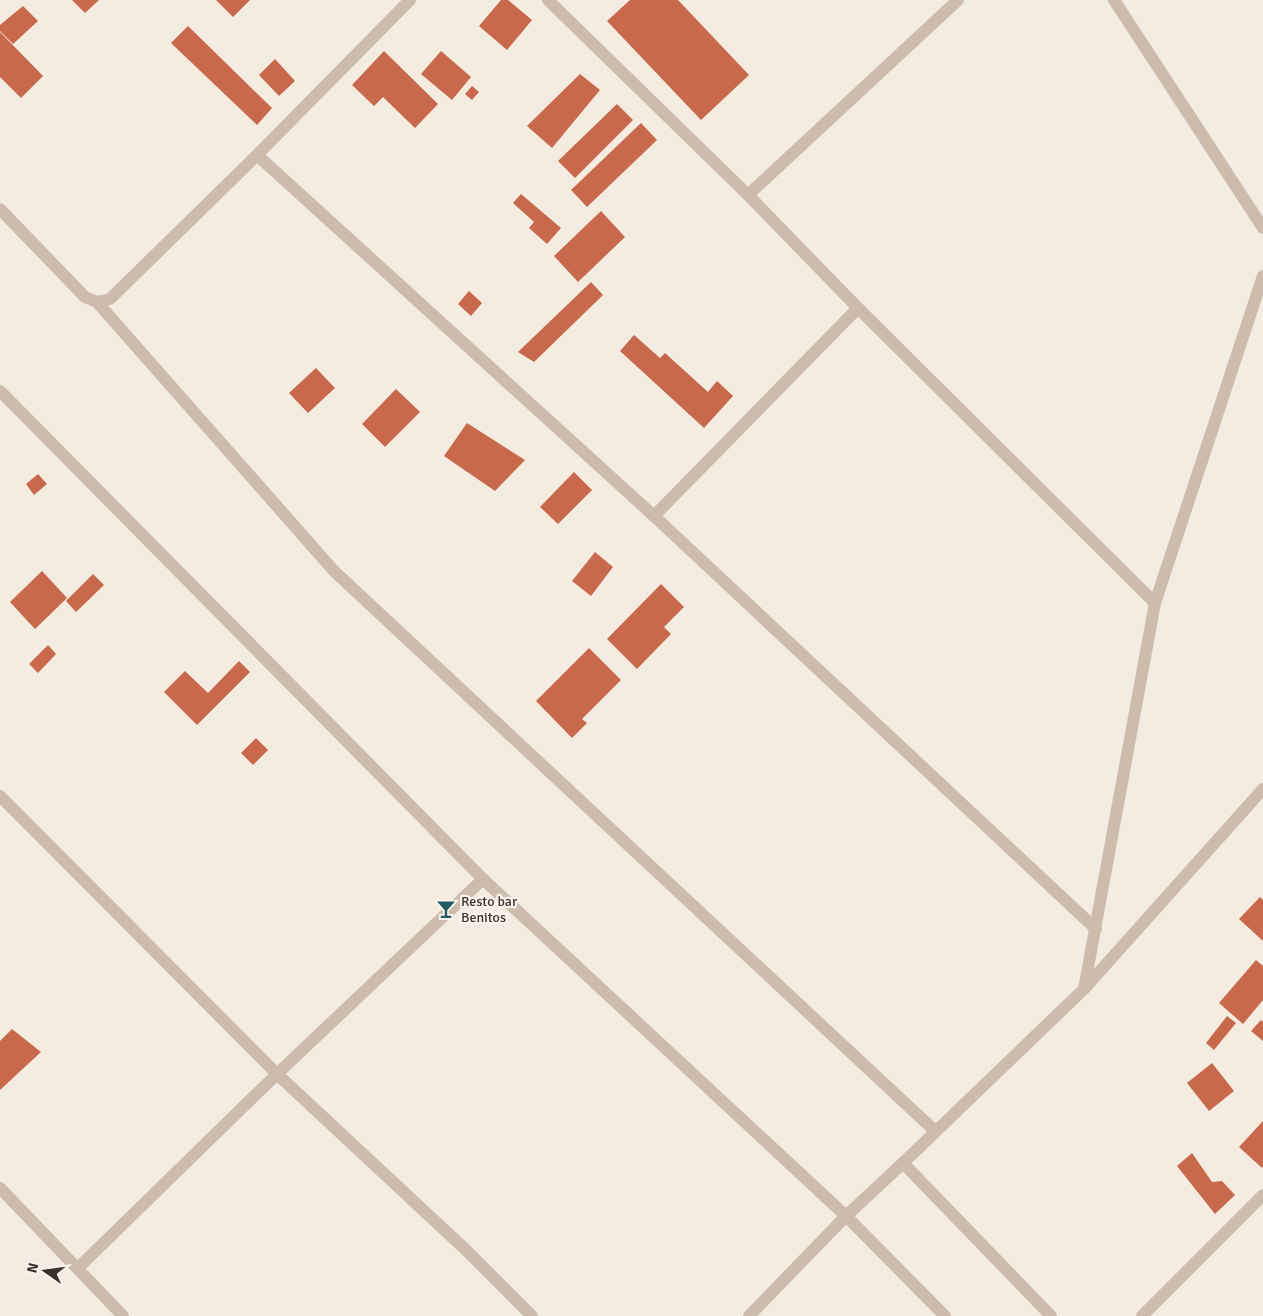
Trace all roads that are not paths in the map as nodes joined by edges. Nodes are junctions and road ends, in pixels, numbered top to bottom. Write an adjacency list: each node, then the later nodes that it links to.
1 (410, 0): 5 (street)
2 (548, 0): 6 (street)
3 (958, 0): 6 (street)
4 (1114, 0): 8 (street)
5 (257, 155): 10 (street); 13 (street)
6 (748, 195): 11 (street)
7 (0, 209): 10 (street)
8 (1263, 228)
9 (1263, 276): 14 (street)
10 (97, 302): 21 (street)
11 (858, 308): 13 (street); 14 (street)
12 (0, 391): 17 (street)
13 (654, 516): 18 (street)
14 (1155, 603): 18 (street)
15 (1263, 789): 19 (street)
16 (0, 796): 20 (street)
17 (483, 879): 20 (street); 25 (street)
18 (1096, 929): 19 (street)
19 (1084, 989): 21 (street)
20 (278, 1074): 26 (street); 28 (street)
21 (935, 1131): 22 (street)
22 (903, 1163): 25 (street); 31 (street)
23 (0, 1188): 26 (street)
24 (1263, 1195): 32 (street)
25 (846, 1216): 29 (street); 30 (street)
26 (78, 1268): 27 (street)
27 (123, 1316)
28 (532, 1316)
29 (749, 1316)
30 (945, 1316)
31 (1052, 1316)
32 (1142, 1316)

